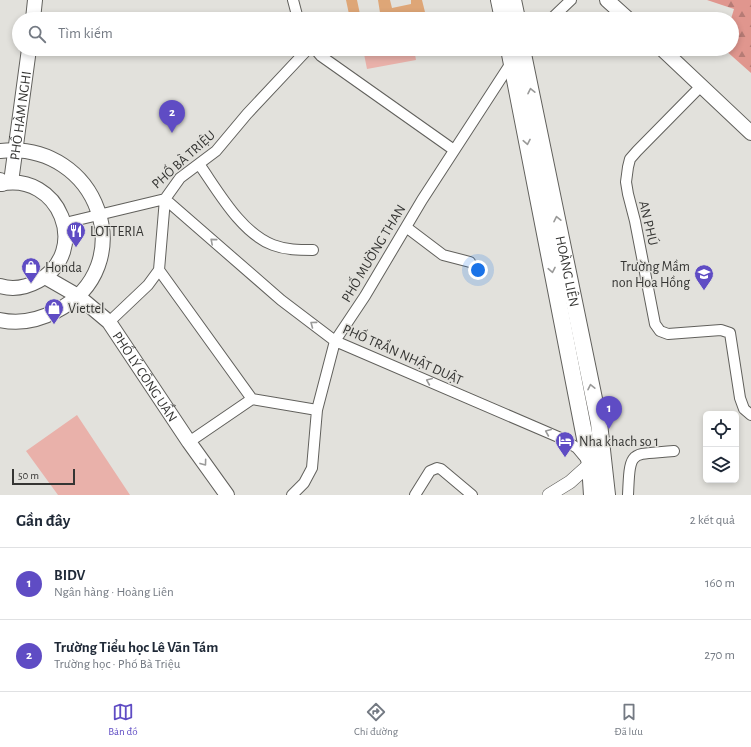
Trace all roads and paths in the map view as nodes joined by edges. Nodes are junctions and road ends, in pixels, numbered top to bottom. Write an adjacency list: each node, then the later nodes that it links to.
1 (35, 0): 7 (main road)
2 (293, 0): 8 (street)
3 (499, 0): 9 (main road)
4 (513, 0): 10 (main road)
5 (571, 0): 11 (street)
6 (607, 0): 12 (main road)
7 (34, 12)
8 (296, 12)
9 (501, 12)
10 (516, 12)
11 (558, 12)
12 (620, 12)
13 (28, 56): 21 (main road, PHỐ HÀM NGHI)
14 (301, 56): 24 (street, PHỐ BÀ TRIỆU)
15 (321, 56): 22 (street)
16 (510, 56): 22 (street, PHỐ MƯỜNG THAN); 44 (main road, HOÀNG LIÊN, one-way to 44)
17 (522, 56): 44 (main road, HOÀNG LIÊN, one-way to 17)
18 (670, 56): 19 (main road)
19 (702, 85): 20 (main road); 41 (street, AN PHÚ)
20 (751, 133)
21 (15, 150): 23 (main road); 25 (main road, PHỐ HÀM NGHI); 27 (main road)
22 (454, 150): 29 (street, PHỐ MƯỜNG THAN)
23 (0, 151)
24 (199, 164): 26 (street, PHỐ BÀ TRIỆU); 30 (street)
25 (3, 182): 28 (main road)
26 (165, 199): 27 (street, PHỐ BÀ TRIỆU); 32 (street); 38 (street, PHỐ TRẦN NHẬT DUẬT, one-way to 26)
27 (99, 214): 28 (street, PHỐ BÀ TRIỆU); 35 (main road)
28 (65, 223): 33 (main road)
29 (406, 227): 31 (street); 38 (street, PHỐ MƯỜNG THAN)
30 (313, 250)
31 (470, 262)
32 (159, 270): 37 (street); 39 (street)
33 (45, 277): 34 (main road); 35 (main road, PHỐ LÝ CÔNG UẨN)
34 (0, 286)
35 (78, 296): 36 (main road); 37 (main road, PHỐ LÝ CÔNG UẨN)
36 (0, 320)
37 (109, 322): 42 (main road, PHỐ LÝ CÔNG UẨN)
38 (335, 341): 40 (street, PHỐ MƯỜNG THAN); 44 (street, PHỐ TRẦN NHẬT DUẬT, one-way to 38)
39 (252, 399): 40 (street); 42 (street)
40 (317, 410): 46 (street, PHỐ MƯỜNG THAN)
41 (751, 415)
42 (189, 442): 45 (main road, PHỐ LÝ CÔNG UẨN, one-way to 45)
43 (674, 451): 52 (street)
44 (597, 463): 49 (street); 50 (main road, HOÀNG LIÊN); 51 (main road, HOÀNG LIÊN)
45 (227, 495)
46 (292, 495)
47 (415, 495): 48 (street)
48 (472, 495)
49 (548, 495)
50 (592, 495)
51 (607, 495)
52 (628, 495)

